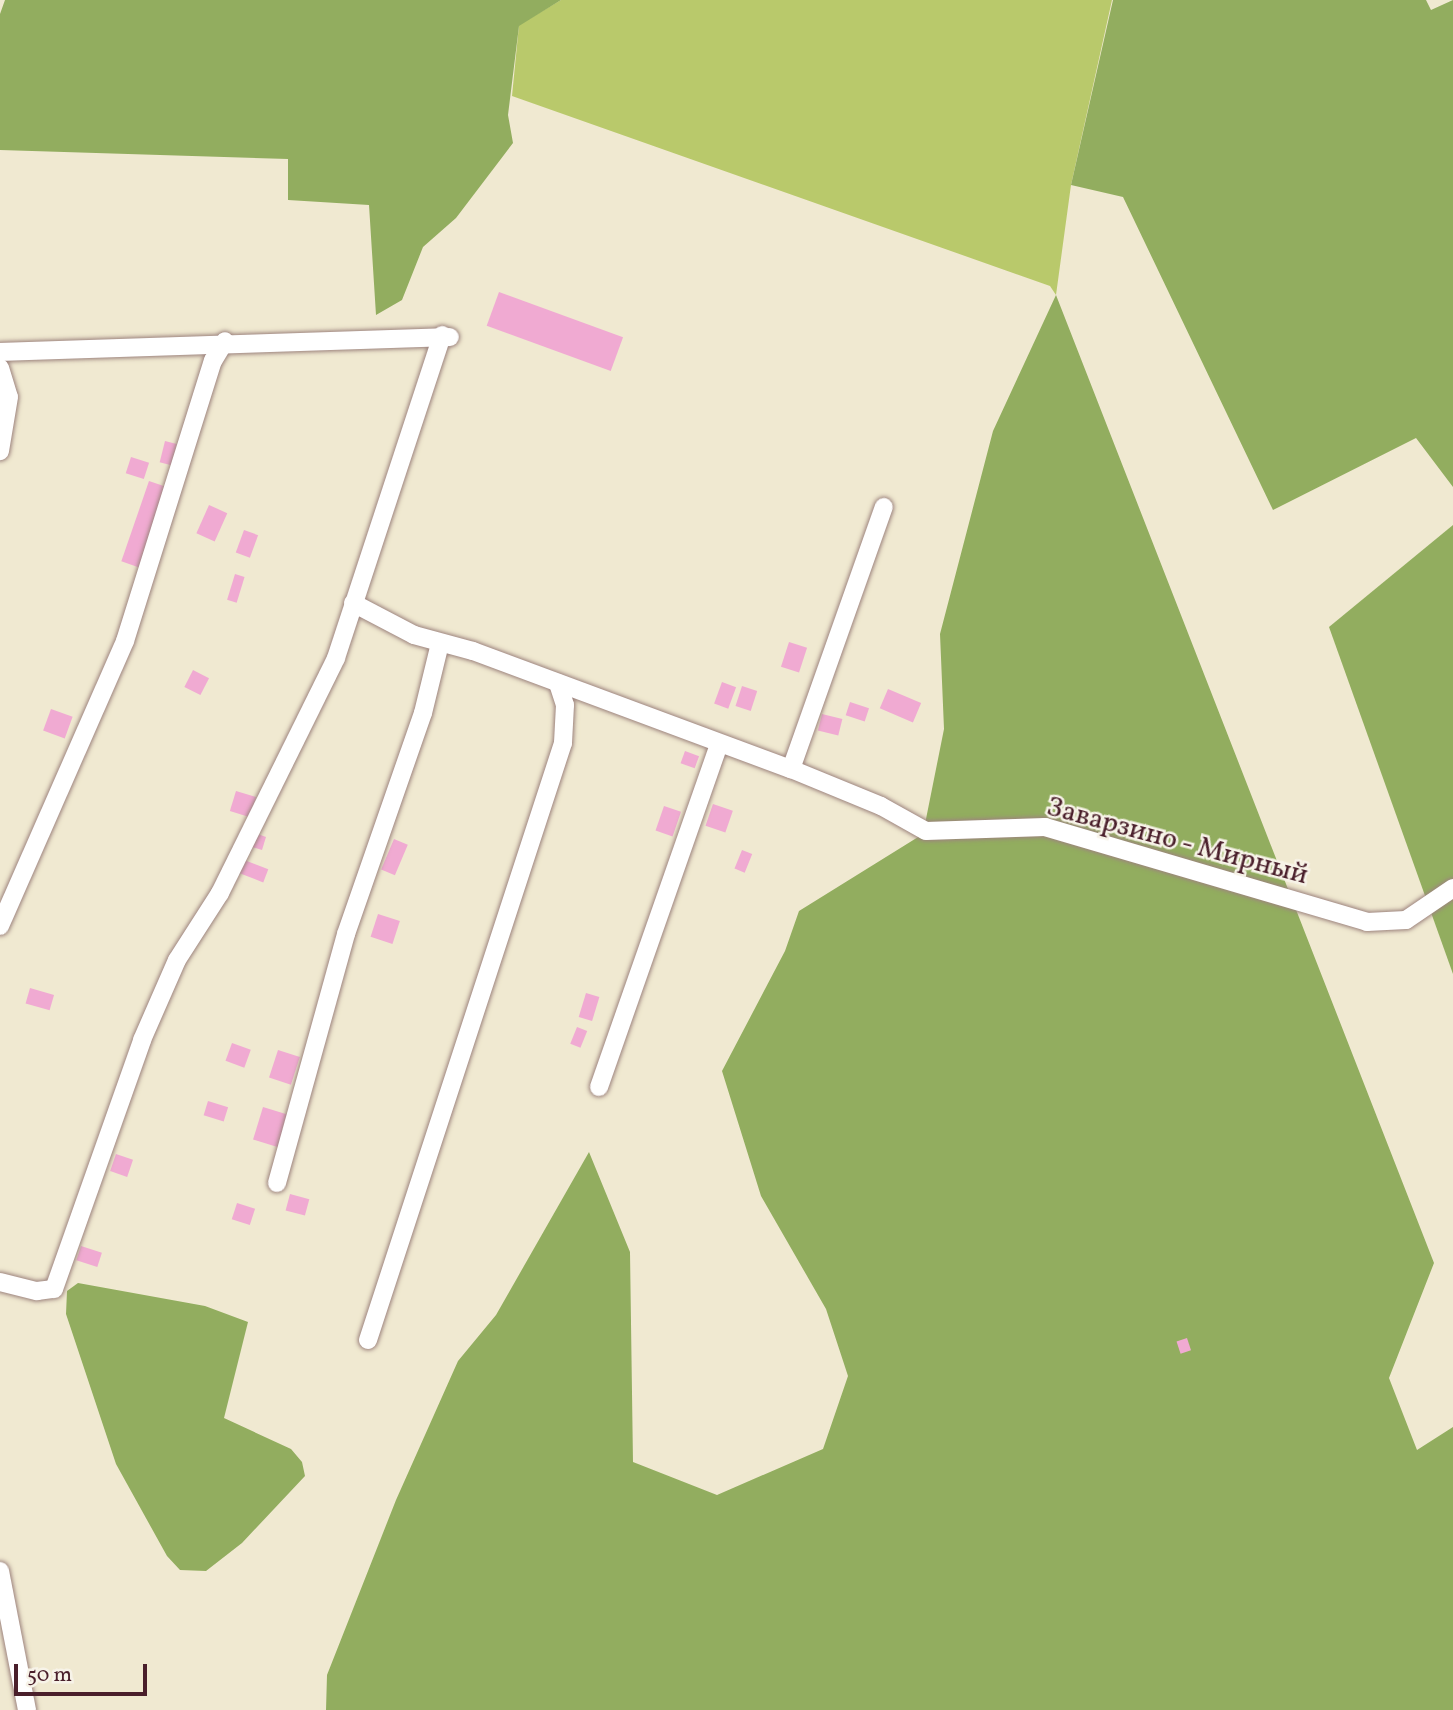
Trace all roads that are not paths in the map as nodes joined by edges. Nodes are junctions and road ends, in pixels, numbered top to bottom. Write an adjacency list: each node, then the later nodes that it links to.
1 (225, 341): 2 (street); 6 (street); 12 (street)
2 (0, 352)
3 (0, 368): 4 (street)
4 (0, 451)
5 (884, 507): 10 (street)
6 (353, 603): 7 (street, Заварзино - Мирный); 15 (street)
7 (440, 643): 8 (street, Заварзино - Мирный); 14 (street)
8 (558, 683): 9 (street, Заварзино - Мирный); 16 (street)
9 (719, 745): 10 (street, Заварзино - Мирный); 13 (street)
10 (790, 769): 11 (street, Заварзино - Мирный)
11 (1453, 888)
12 (0, 926)
13 (599, 1087)
14 (277, 1183)
15 (0, 1282)
16 (368, 1340)
17 (0, 1571): 18 (street)
18 (27, 1710)

